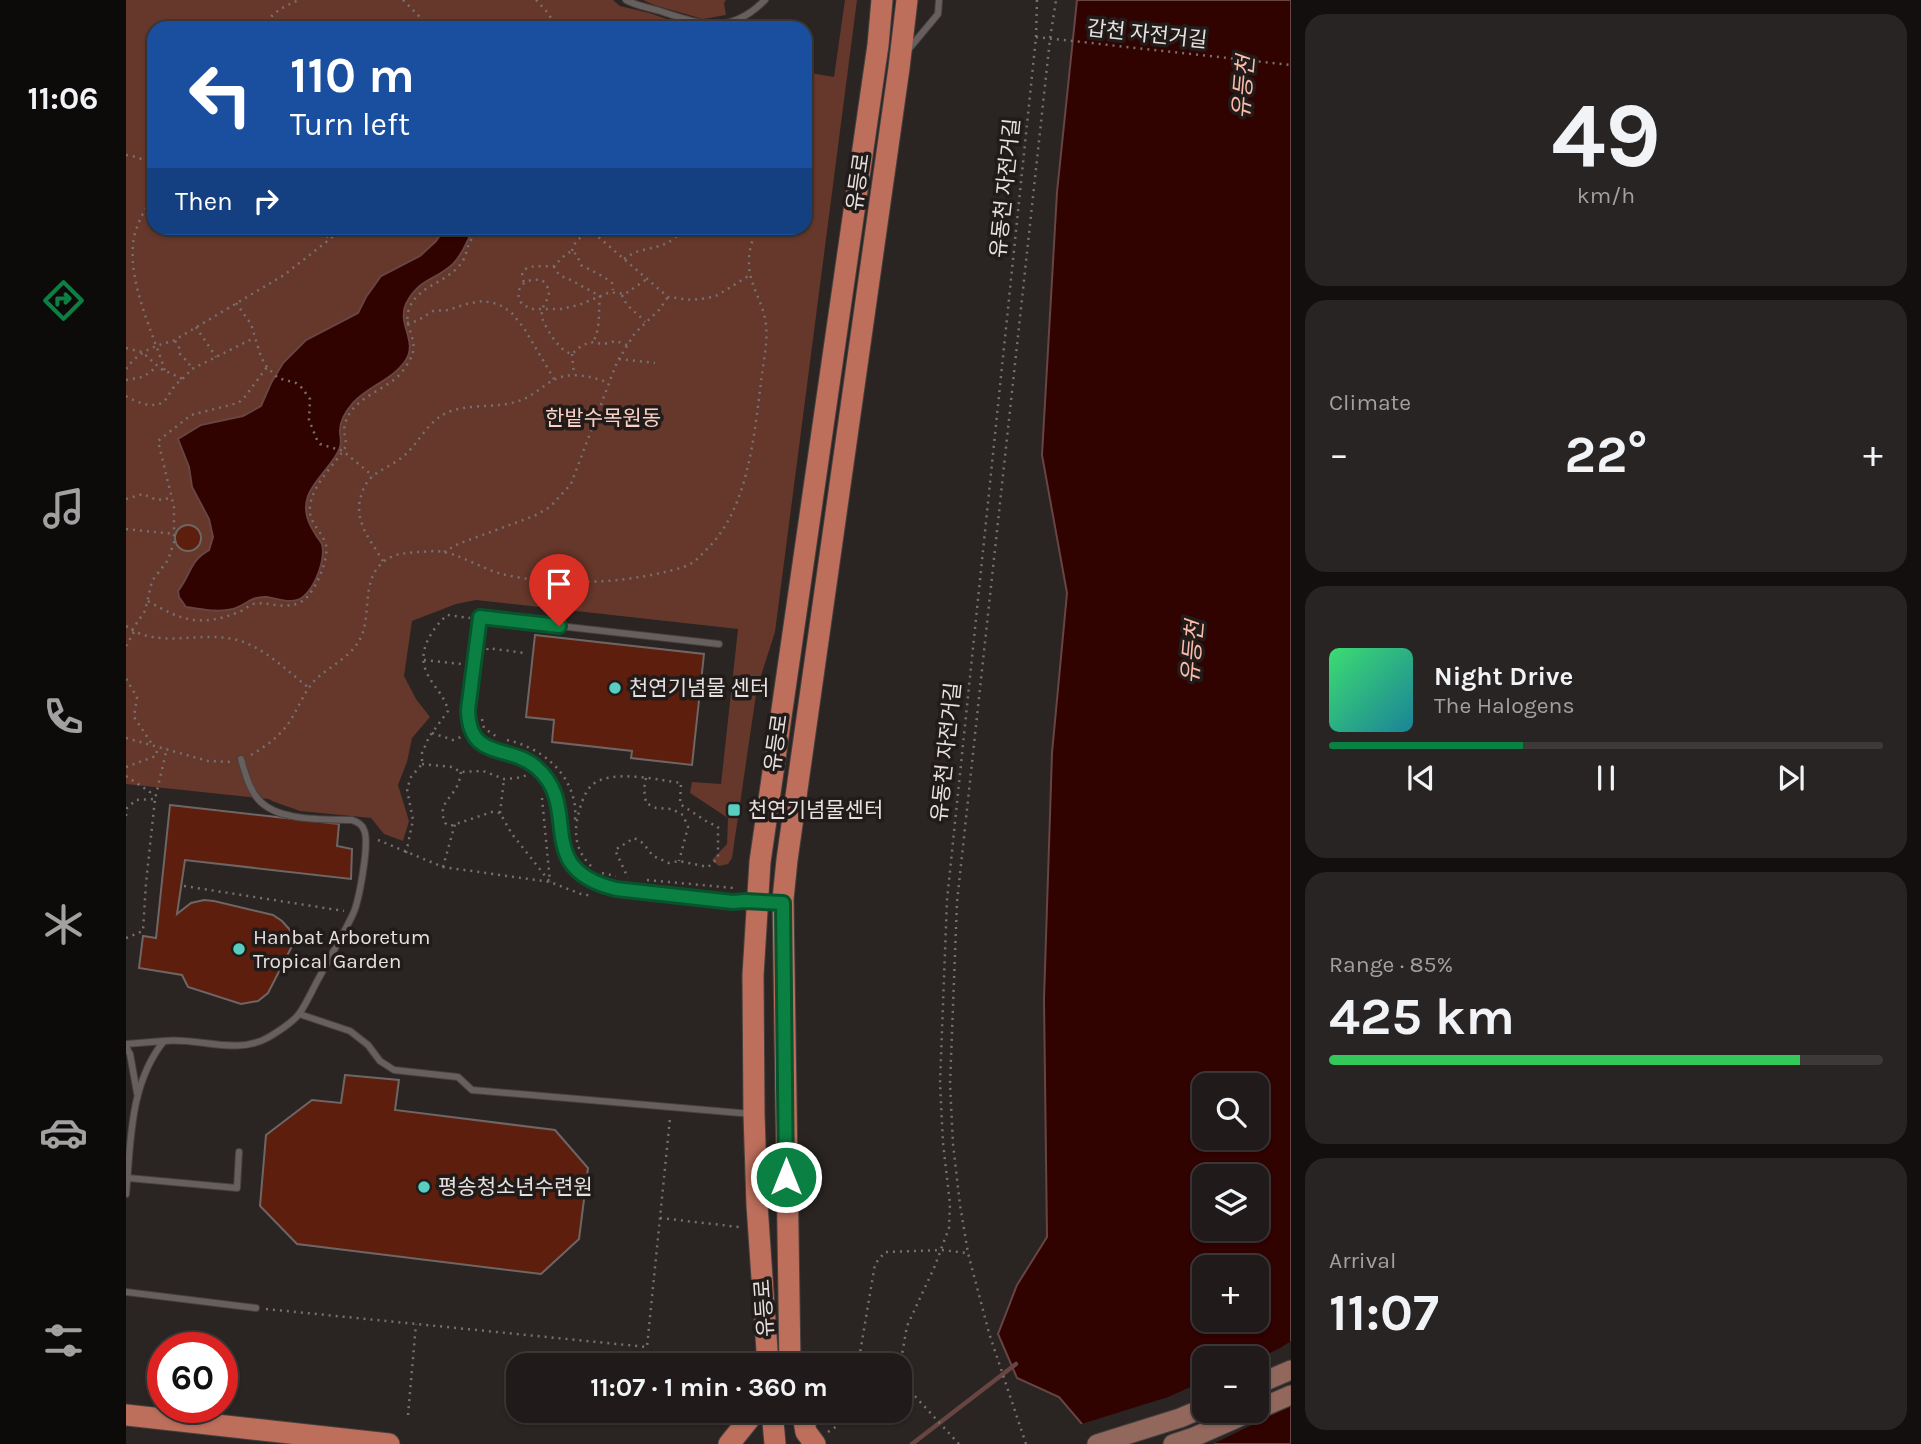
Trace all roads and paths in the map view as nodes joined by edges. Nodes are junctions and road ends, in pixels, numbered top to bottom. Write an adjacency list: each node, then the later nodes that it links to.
1 (299, 0): 11 (path)
2 (403, 0): 12 (path)
3 (536, 0): 13 (path)
4 (625, 0): 14 (lane)
5 (765, 0): 15 (lane)
6 (882, 0): 122 (main road, 유등로)
7 (907, 0): 19 (main road, 유등로)
8 (939, 0): 19 (lane)
9 (1037, 0): 16 (path)
10 (1056, 0): 17 (path)
11 (268, 21)
12 (424, 21)
13 (553, 21)
14 (689, 21)
15 (733, 21)
16 (1037, 37): 17 (path, 갑천 자전거길); 137 (path, 유동천 자전거길)
17 (1050, 39): 18 (path, 갑천 자전거길); 138 (path)
18 (1291, 65)
19 (900, 68): 123 (main road, 유등로)
20 (126, 155): 21 (path)
21 (147, 162)
22 (147, 206): 49 (path)
23 (324, 235): 30 (path)
24 (335, 235): 30 (path)
25 (475, 235): 44 (path)
26 (585, 235): 31 (path)
27 (597, 235): 32 (path)
28 (678, 235): 32 (path)
29 (754, 235): 34 (path)
30 (331, 238): 41 (path)
31 (572, 251): 33 (path); 37 (path)
32 (624, 260): 35 (path)
33 (554, 266): 36 (path); 39 (path)
34 (750, 275): 40 (path); 75 (path)
35 (647, 279): 38 (path); 40 (path)
36 (524, 282): 42 (path); 42 (path)
37 (613, 292): 38 (path); 39 (path)
38 (622, 295): 43 (path)
39 (600, 296): 42 (path); 48 (path)
40 (668, 297): 43 (path)
41 (236, 303): 45 (path); 46 (path)
42 (542, 309): 53 (path)
43 (645, 322): 50 (path)
44 (407, 323): 65 (path); 69 (path)
45 (196, 327): 47 (path); 54 (path)
46 (255, 338): 54 (path); 59 (path)
47 (175, 340): 49 (path); 61 (path)
48 (593, 342): 50 (path); 53 (path)
49 (156, 345): 52 (path); 62 (path)
50 (627, 345): 55 (path)
51 (126, 348): 52 (path)
52 (142, 352): 58 (path); 60 (path)
53 (572, 354): 63 (path)
54 (216, 358): 61 (path)
55 (619, 359): 57 (path); 67 (path)
56 (126, 361): 60 (path)
57 (654, 363)
58 (158, 366): 62 (path); 66 (path)
59 (267, 366): 69 (path); 71 (path)
60 (126, 369)
61 (190, 370): 64 (path)
62 (165, 371): 64 (path)
63 (574, 375): 65 (path); 67 (path)
64 (183, 379): 68 (path)
65 (554, 379): 70 (path)
66 (126, 380)
67 (608, 383): 75 (path)
68 (126, 396)
69 (343, 451): 70 (path); 77 (path)
70 (373, 476): 76 (path)
71 (172, 498): 72 (path); 74 (path)
72 (126, 499)
73 (126, 529): 74 (path)
74 (174, 534): 77 (path)
75 (444, 552): 76 (path)
76 (383, 561): 88 (path)
77 (148, 601): 80 (path)
78 (471, 618): 84 (path)
79 (126, 626): 80 (path)
80 (133, 631): 82 (path); 88 (path)
81 (719, 644): 122 (lane)
82 (126, 646)
83 (524, 653): 85 (path)
84 (424, 660): 86 (path); 90 (path)
85 (486, 660)
86 (465, 665)
87 (126, 679): 93 (path)
88 (309, 688): 96 (path)
89 (480, 710): 112 (path)
90 (432, 733): 91 (path); 97 (path)
91 (461, 737)
92 (126, 738): 93 (path)
93 (152, 744): 94 (path)
94 (158, 746): 95 (path); 98 (path)
95 (167, 748): 96 (path); 105 (path)
96 (241, 759): 113 (lane)
97 (422, 764): 99 (path); 114 (path)
98 (126, 768)
99 (461, 772): 103 (path); 111 (path)
100 (529, 775): 103 (path)
101 (126, 776): 104 (path)
102 (646, 778): 106 (path); 108 (path); 112 (path)
103 (504, 779): 109 (path)
104 (149, 798): 105 (path); 107 (path)
105 (155, 799): 125 (path)
106 (680, 804): 108 (path); 115 (path)
107 (126, 808): 110 (path)
108 (672, 809): 115 (path)
109 (500, 813): 111 (path); 118 (path)
110 (126, 816)
111 (455, 824): 116 (path)
112 (575, 828): 115 (path)
113 (365, 835): 114 (path); 124 (lane)
114 (406, 853): 116 (path)
115 (679, 861)
116 (443, 866): 118 (path)
117 (641, 879): 120 (path)
118 (550, 881): 121 (path)
119 (184, 886): 124 (path)
120 (734, 888)
121 (595, 896)
122 (757, 902): 123 (lane); 131 (main road, 유등로)
123 (783, 903): 143 (main road, 유등로)
124 (354, 912): 126 (lane)
125 (126, 938)
126 (299, 1014): 127 (lane); 130 (lane)
127 (164, 1041): 128 (lane); 129 (lane)
128 (126, 1045): 129 (lane)
129 (137, 1093): 133 (lane)
130 (671, 1108): 131 (lane); 135 (path)
131 (754, 1114): 142 (main road, 유등로)
132 (239, 1153): 133 (lane)
133 (128, 1178): 134 (lane)
134 (126, 1194)
135 (660, 1218): 136 (path); 141 (path)
136 (739, 1227)
137 (942, 1250): 138 (path); 144 (path); 159 (path, 유동천 자전거길)
138 (968, 1253): 164 (path)
139 (126, 1292): 140 (lane)
140 (256, 1308): 141 (path)
141 (416, 1324): 151 (path)
142 (765, 1353)
143 (791, 1353)
144 (860, 1353)
145 (1291, 1370): 146 (main road)
146 (1269, 1379)
147 (1291, 1395): 148 (main road)
148 (1269, 1404)
149 (1192, 1413): 165 (main road)
150 (126, 1415): 160 (main road)
151 (408, 1415)
152 (746, 1423): 161 (main road)
153 (773, 1423): 162 (main road)
154 (792, 1423): 163 (main road)
155 (804, 1423): 158 (main road)
156 (842, 1423): 158 (path)
157 (1226, 1423): 166 (main road)
158 (821, 1438)
159 (957, 1442)
160 (389, 1444)
161 (729, 1444)
162 (775, 1444)
163 (794, 1444)
164 (1027, 1444)
165 (1097, 1444)
166 (1172, 1444)

